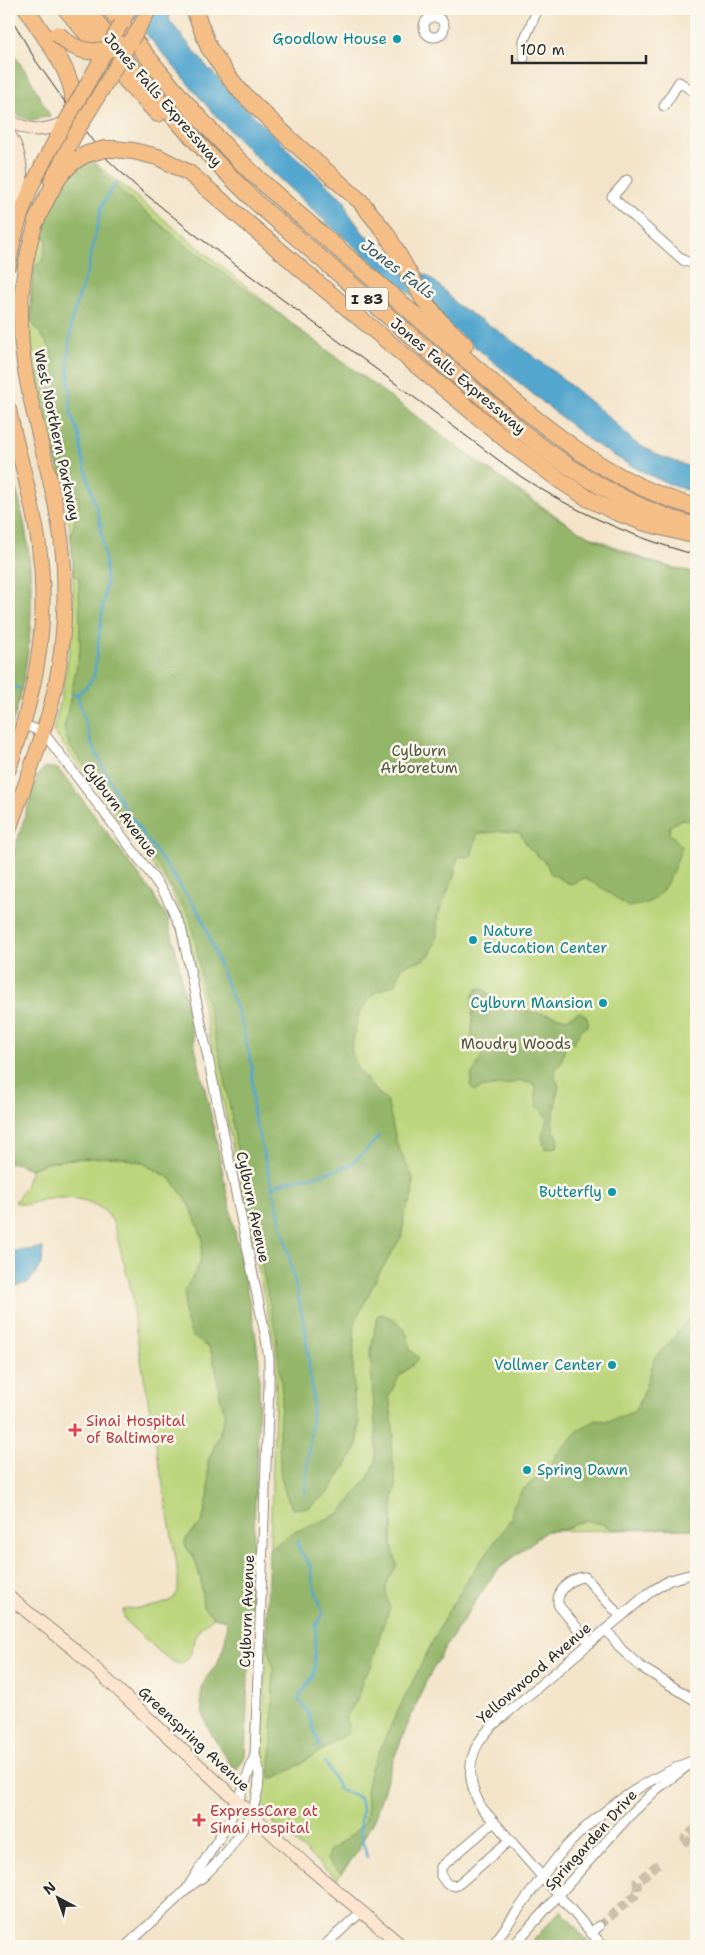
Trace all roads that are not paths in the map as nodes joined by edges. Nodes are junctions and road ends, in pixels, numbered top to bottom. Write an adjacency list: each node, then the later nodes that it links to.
1 (27, 9): 10 (highway)
2 (38, 9): 10 (highway)
3 (66, 9): 19 (highway)
4 (87, 9): 19 (highway, Jones Falls Expressway / I 83)
5 (110, 9): 26 (highway, Jones Falls Expressway / I 83)
6 (130, 9): 12 (main road, bridge)
7 (150, 9): 11 (main road, West Northern Parkway, bridge)
8 (194, 9): 26 (highway)
9 (538, 9): 13 (street)
10 (53, 38): 12 (highway, bridge); 16 (highway)
11 (130, 42): 12 (highway, bridge); 21 (main road, West Northern Parkway, bridge)
12 (106, 50): 16 (main road, bridge)
13 (524, 58)
14 (696, 93): 15 (street)
15 (664, 106)
16 (69, 116): 17 (main road); 22 (main road)
17 (9, 121)
18 (9, 134): 22 (main road)
19 (227, 174): 28 (highway, Jones Falls Expressway / I 83)
20 (627, 180): 23 (street)
21 (36, 221): 29 (highway, bridge); 31 (main road, West Northern Parkway)
22 (16, 228): 24 (main road)
23 (696, 261)
24 (9, 265)
25 (9, 409): 30 (main road)
26 (536, 418): 27 (highway, Jones Falls Expressway / I 83)
27 (696, 507)
28 (696, 526)
29 (696, 536)
30 (24, 725): 31 (street); 32 (main road)
31 (43, 732): 33 (main road, West Northern Parkway); 40 (street, Cylburn Avenue)
32 (9, 769)
33 (9, 830)
34 (696, 1574): 36 (street, Yellowwood Avenue)
35 (9, 1597): 42 (main road, Greenspring Avenue)
36 (621, 1617): 37 (street, Yellowwood Avenue); 38 (street)
37 (606, 1630): 38 (street, Yellowwood Avenue); 39 (street)
38 (590, 1643): 44 (street, Yellowwood Avenue)
39 (696, 1701)
40 (255, 1755): 42 (street, Cylburn Avenue); 43 (street, Cylburn Avenue)
41 (696, 1759): 46 (street, Springarden Drive); 48 (street, Springarden Drive)
42 (238, 1802): 43 (main road, Greenspring Avenue); 47 (street, Cylburn Avenue)
43 (250, 1813): 47 (street, Cylburn Avenue); 49 (main road, Greenspring Avenue)
44 (494, 1822): 45 (street, Yellowwood Avenue); 45 (street)
45 (510, 1840): 46 (street, Yellowwood Avenue)
46 (543, 1878): 48 (street, Yellowwood Avenue); 55 (street, Springarden Drive)
47 (188, 1887): 52 (street, Cylburn Avenue)
48 (559, 1896): 51 (street, Yellowwood Avenue); 56 (street, Springarden Drive)
49 (361, 1912): 53 (street); 54 (main road, Greenspring Avenue)
50 (599, 1926): 51 (street)
51 (591, 1933): 57 (street, Yellowwood Avenue)
52 (126, 1946)
53 (324, 1946)
54 (402, 1946)
55 (492, 1946)
56 (514, 1946)
57 (603, 1946)

